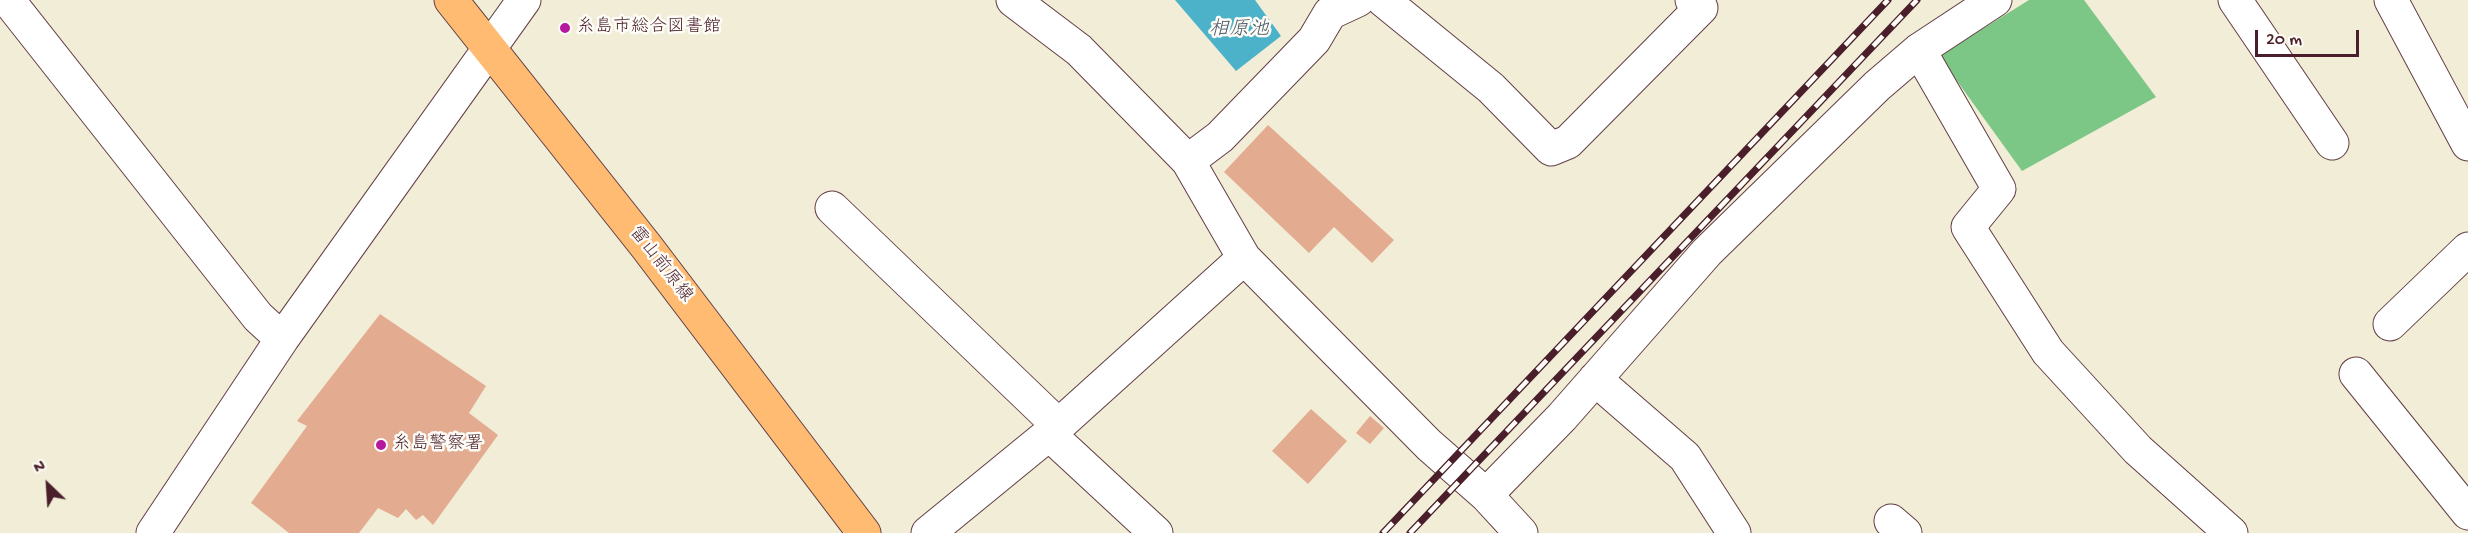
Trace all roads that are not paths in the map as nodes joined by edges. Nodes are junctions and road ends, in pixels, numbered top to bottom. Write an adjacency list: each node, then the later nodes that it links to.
1 (8, 0): 20 (street)
2 (451, 0): 11 (main road, 雷山前原線)
3 (524, 0): 11 (street)
4 (1013, 0): 15 (street)
5 (1358, 0): 15 (street)
6 (1383, 0): 10 (street)
7 (1995, 0): 12 (street)
8 (2235, 0): 13 (street)
9 (2391, 0): 14 (street)
10 (1701, 3)
11 (491, 48): 20 (street); 27 (main road, 雷山前原線)
12 (1919, 50): 22 (street); 32 (street)
13 (2332, 144)
14 (2468, 144)
15 (1188, 161): 18 (street)
16 (832, 208): 23 (street)
17 (2468, 249): 19 (street)
18 (1244, 258): 23 (street); 24 (street)
19 (2390, 324)
20 (282, 339): 26 (street)
21 (2356, 374): 25 (street)
22 (1595, 379): 24 (street); 31 (street)
23 (1053, 430): 28 (street); 29 (street)
24 (1486, 495): 30 (street)
25 (2468, 513)
26 (153, 533)
27 (864, 533)
28 (928, 533)
29 (1156, 533)
30 (1521, 533)
31 (1734, 533)
32 (2231, 533)

